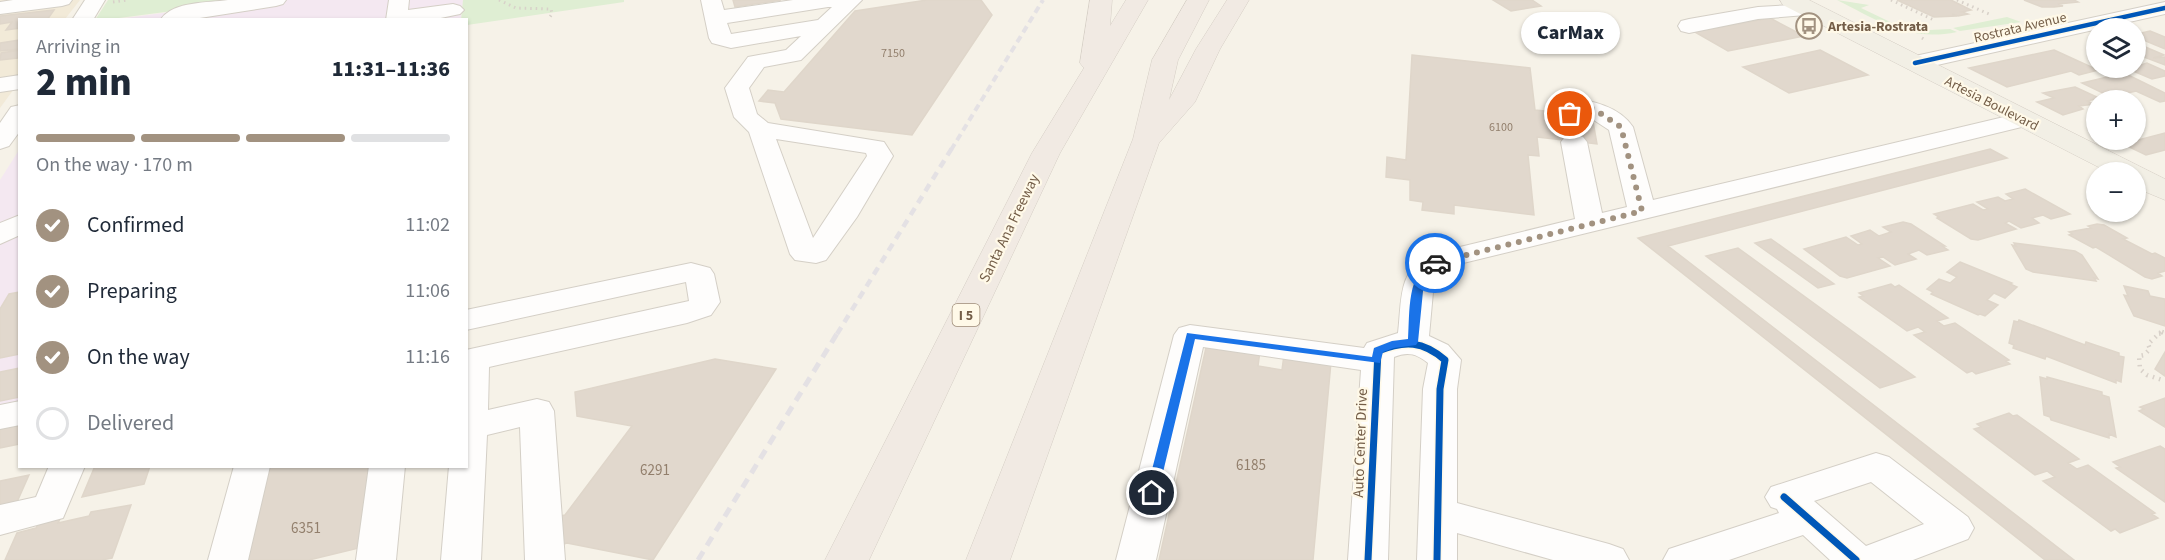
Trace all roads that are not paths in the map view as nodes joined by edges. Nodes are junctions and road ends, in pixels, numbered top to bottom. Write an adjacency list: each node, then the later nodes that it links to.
1 (62, 0): 11 (street)
2 (95, 0): 15 (street)
3 (276, 0): 16 (street)
4 (399, 0): 14 (street)
5 (850, 0): 13 (street); 17 (street)
6 (1101, 0): 20 (highway)
7 (1137, 0): 20 (highway, Santa Ana Freeway / I 5)
8 (1198, 0): 27 (highway)
9 (1238, 0): 27 (highway)
10 (1801, 5): 18 (street); 19 (main road, Artesia Boulevard)
11 (0, 8)
12 (2165, 8): 19 (street, Rostrata Avenue)
13 (713, 9): 17 (street)
14 (453, 10)
15 (83, 18)
16 (174, 18)
17 (825, 25): 26 (street)
18 (1689, 26)
19 (1921, 47): 25 (main road, Artesia Boulevard)
20 (1092, 74): 57 (highway, Santa Ana Freeway / I 5)
21 (18, 82): 22 (street)
22 (0, 85)
23 (1570, 114): 33 (street)
24 (18, 115): 28 (street)
25 (2025, 119): 30 (main road, Artesia Boulevard); 33 (street)
26 (760, 129): 26 (street)
27 (1147, 139): 58 (highway)
28 (0, 141)
29 (1575, 142): 35 (street)
30 (2109, 162)
31 (2146, 181): 32 (main road)
32 (2165, 191)
33 (1642, 211): 35 (street)
34 (18, 224): 36 (street)
35 (1590, 224): 38 (street)
36 (0, 235)
37 (468, 320): 39 (street)
38 (1413, 342): 40 (street); 50 (street)
39 (470, 360): 43 (street)
40 (1377, 361): 59 (street); 60 (street, Auto Center Drive)
41 (18, 413): 42 (street)
42 (0, 417)
43 (470, 426): 44 (street); 56 (street)
44 (468, 456)
45 (66, 468): 51 (street)
46 (251, 468): 53 (street)
47 (387, 468): 54 (street)
48 (467, 468): 55 (street)
49 (1797, 507): 63 (street); 64 (street); 65 (street)
50 (1438, 513): 52 (street); 61 (street)
51 (0, 520)
52 (1550, 551): 62 (street)
53 (228, 560)
54 (376, 560)
55 (461, 560)
56 (545, 560)
57 (847, 560)
58 (988, 560)
59 (1136, 560)
60 (1368, 560)
61 (1437, 560)
62 (1609, 560)
63 (1683, 560)
64 (1856, 560)
65 (1871, 560)

